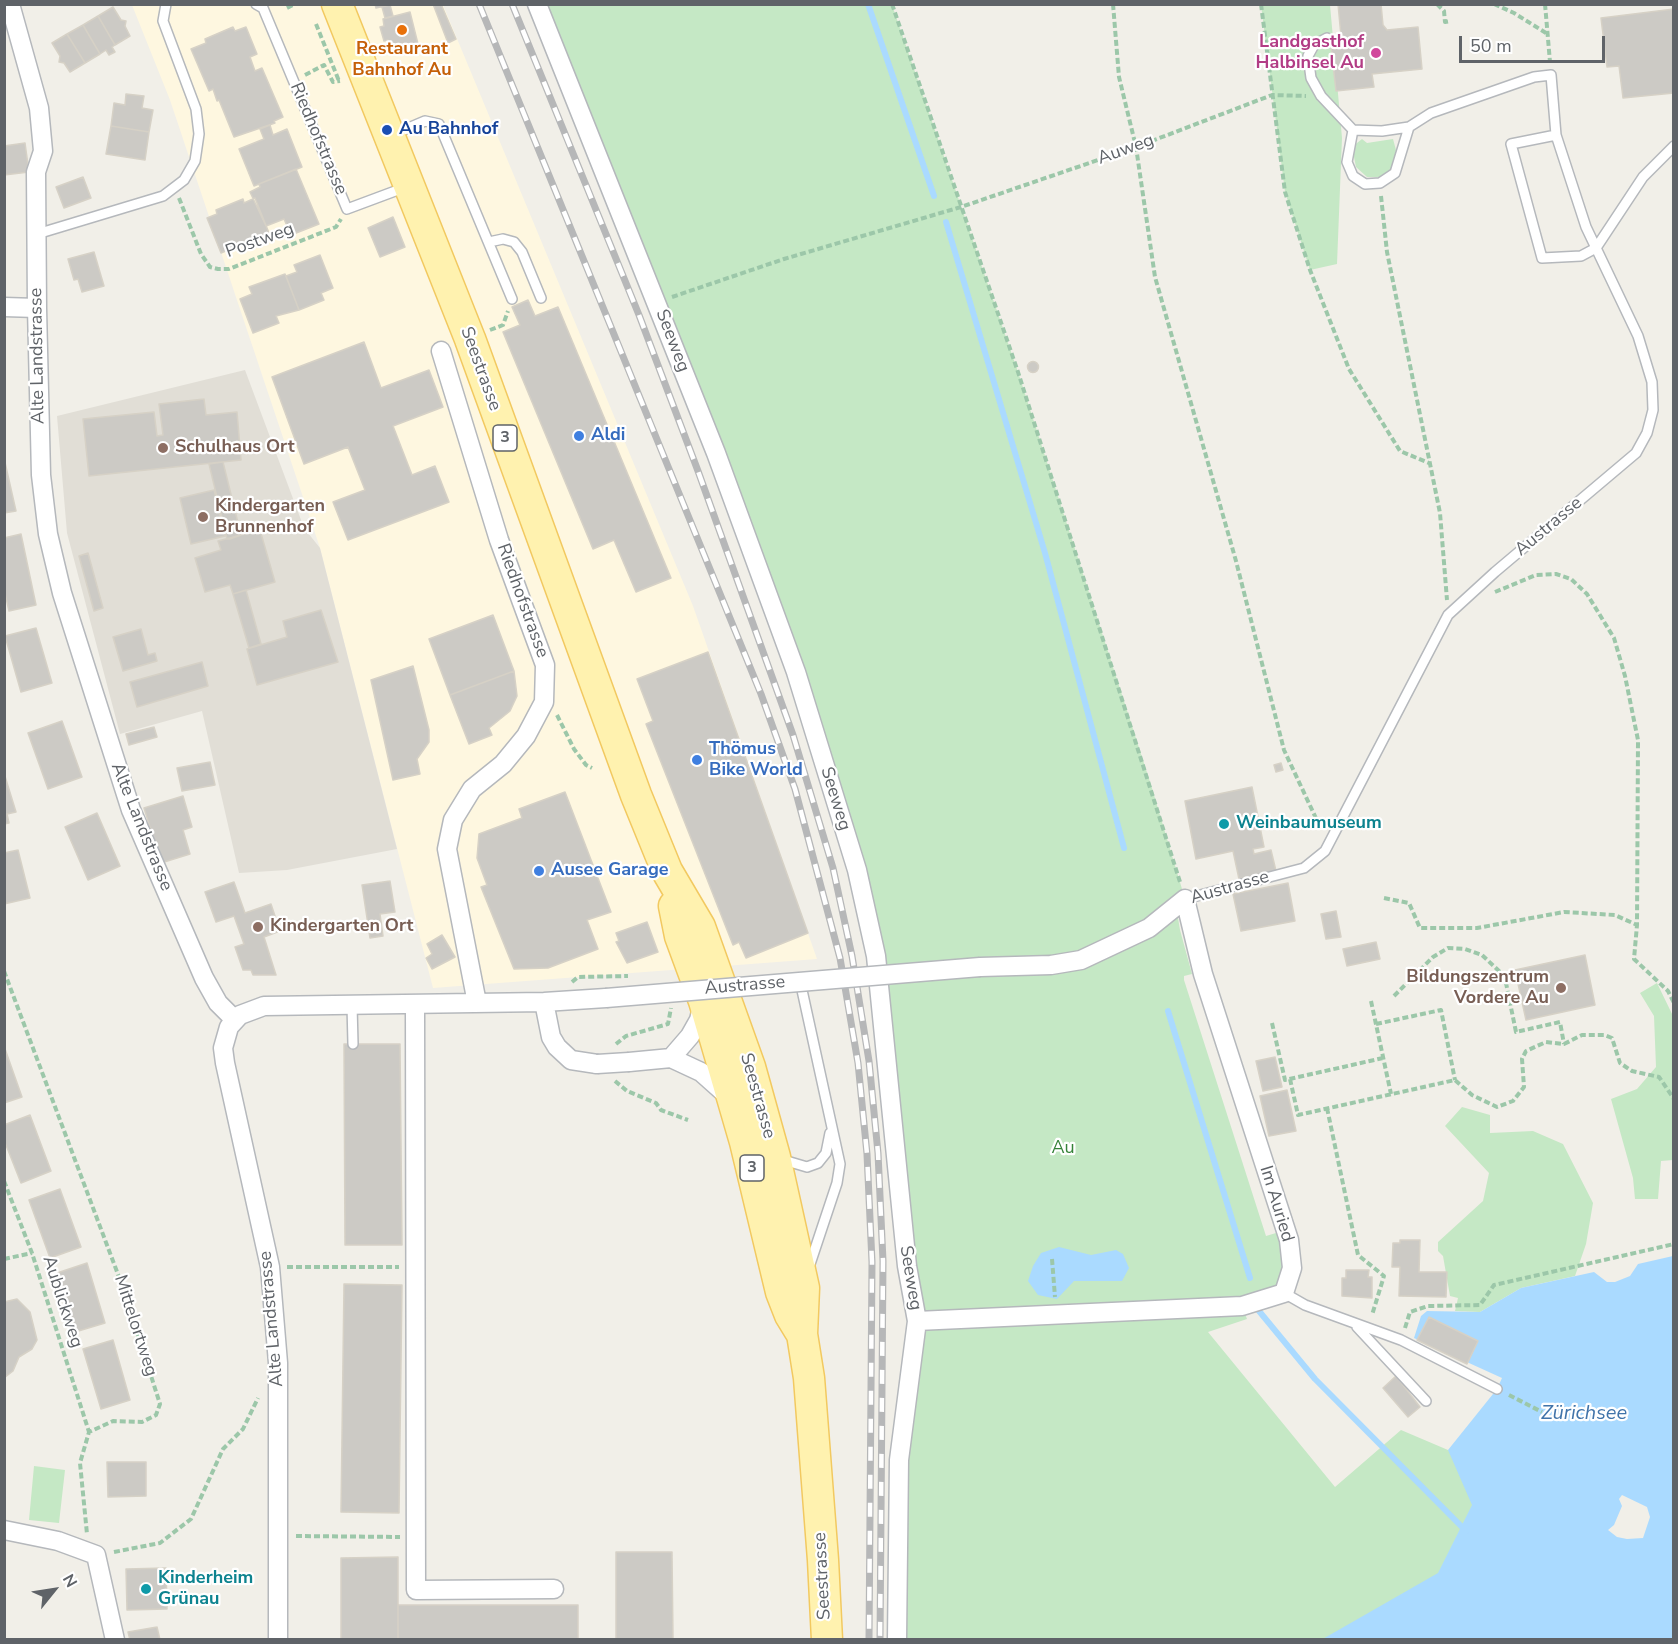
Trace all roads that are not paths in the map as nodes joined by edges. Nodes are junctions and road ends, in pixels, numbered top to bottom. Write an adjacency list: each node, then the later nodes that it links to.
1 (10, 4): 13 (street, Alte Landstrasse)
2 (166, 4): 13 (lane)
3 (537, 4): 37 (street, Seeweg)
4 (260, 6): 12 (lane, Riedhofstrasse)
5 (326, 12): 10 (main road, Seestrasse / 3)
6 (1327, 38): 8 (lane)
7 (1409, 127): 8 (lane); 8 (lane); 9 (lane, Austrasse)
8 (1353, 130)
9 (1556, 135): 15 (lane, Austrasse); 15 (lane)
10 (390, 136): 12 (main road, Seestrasse / 3); 14 (lane)
11 (1674, 146): 15 (lane)
12 (409, 186): 21 (main road, Seestrasse / 3)
13 (37, 234): 19 (street, Alte Landstrasse)
14 (489, 242): 16 (lane); 17 (lane)
15 (1596, 248): 22 (lane, Austrasse)
16 (541, 298)
17 (512, 299)
18 (4, 307): 19 (street)
19 (37, 308): 29 (street, Alte Landstrasse)
20 (441, 351): 26 (street, Riedhofstrasse)
21 (666, 871): 24 (main road, Seestrasse / 3); 34 (main road, Seestrasse / 3)
22 (1185, 899): 23 (street, Austrasse, bridge); 36 (street, Im Auried)
23 (800, 981): 25 (street, Austrasse, bridge); 33 (lane)
24 (704, 1001): 31 (street); 32 (main road, Seestrasse / 3)
25 (544, 1002): 26 (street, Austrasse); 31 (street, bridge)
26 (477, 1003): 27 (street, Austrasse)
27 (415, 1004): 28 (street, Austrasse); 43 (street)
28 (352, 1005): 29 (street, Austrasse); 30 (lane)
29 (234, 1019): 45 (street, Alte Landstrasse)
30 (353, 1044)
31 (671, 1058): 32 (street)
32 (734, 1102): 39 (main road, Seestrasse / 3)
33 (831, 1128): 34 (lane); 35 (lane)
34 (775, 1157): 35 (main road, Seestrasse / 3)
35 (804, 1288): 39 (main road, Seestrasse / 3)
36 (1284, 1293): 37 (street); 38 (lane)
37 (917, 1322): 47 (street, Seeweg)
38 (1353, 1323): 40 (lane); 41 (lane)
39 (802, 1334): 46 (main road, Seestrasse / 3)
40 (1497, 1389)
41 (1426, 1401)
42 (4, 1530): 44 (street)
43 (554, 1589)
44 (115, 1640)
45 (278, 1640)
46 (826, 1640)
47 (897, 1640)

